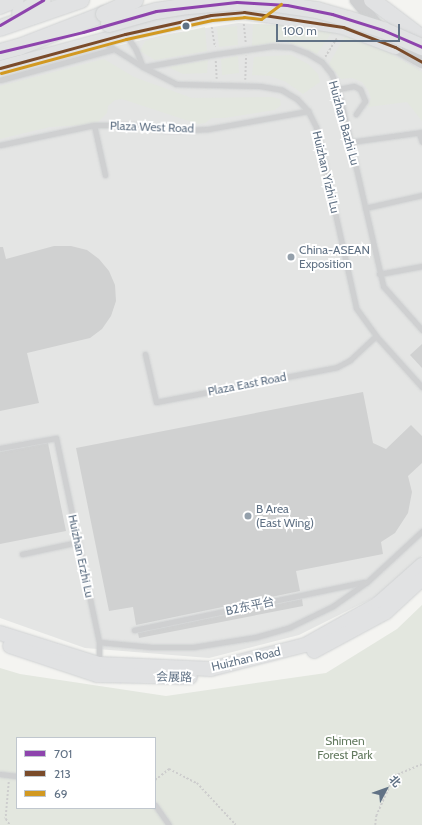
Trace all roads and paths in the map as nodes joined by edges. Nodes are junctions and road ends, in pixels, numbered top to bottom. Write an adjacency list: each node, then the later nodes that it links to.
1 (18, 0): 9 (main road)
2 (43, 0): 12 (highway)
3 (81, 0): 12 (highway)
4 (117, 0): 14 (street)
5 (135, 0): 11 (highway, bridge)
6 (278, 0): 10 (main road)
7 (356, 0): 17 (street)
8 (372, 0): 15 (highway)
9 (0, 7)
10 (260, 14): 13 (main road); 14 (main road)
11 (106, 19): 18 (highway, bridge); 20 (highway)
12 (0, 26)
13 (342, 27): 17 (main road); 21 (path)
14 (126, 34): 16 (main road); 23 (lane)
15 (422, 38)
16 (101, 41): 19 (lane, Huizhan Yizhi Lu); 24 (main road)
17 (395, 46): 22 (street)
18 (422, 47)
19 (114, 49): 23 (lane, Huizhan Yizhi Lu); 25 (lane)
20 (0, 52)
21 (322, 62): 23 (lane, Huizhan Bazhi Lu); 26 (lane, Huizhan Bazhi Lu)
22 (422, 62)
23 (142, 67): 27 (lane, Huizhan Yizhi Lu)
24 (0, 68)
25 (0, 80)
26 (338, 89): 28 (lane); 31 (lane, Huizhan Bazhi Lu)
27 (308, 111): 29 (lane, Plaza West Road); 40 (lane, Huizhan Yizhi Lu)
28 (356, 114)
29 (94, 126): 33 (lane); 34 (lane, Plaza West Road)
30 (420, 132): 31 (lane); 32 (lane)
31 (350, 142): 36 (lane, Huizhan Bazhi Lu)
32 (422, 142)
33 (0, 145)
34 (106, 175)
35 (422, 195): 36 (lane)
36 (365, 208): 38 (lane, Huizhan Bazhi Lu)
37 (422, 266): 38 (lane)
38 (379, 274): 39 (lane, Huizhan Bazhi Lu)
39 (422, 330)
40 (376, 336): 41 (lane, Plaza East Road); 42 (lane, Huizhan Yizhi Lu)
41 (145, 354)
42 (422, 387)
43 (0, 448): 45 (lane, Huizhan Erzhi Lu)
44 (422, 531): 49 (lane)
45 (78, 542): 46 (lane); 52 (lane, Huizhan Erzhi Lu)
46 (22, 554)
47 (422, 565): 54 (main road, Huizhan Road)
48 (422, 579): 54 (main road, 会展路)
49 (367, 582): 50 (lane, B2东平台); 52 (lane)
50 (134, 630)
51 (0, 633): 54 (main road, Huizhan Road)
52 (99, 642): 54 (lane, Huizhan Erzhi Lu)
53 (0, 643): 54 (main road, 会展路)
54 (98, 669)
55 (422, 764): 64 (path)
56 (0, 774): 57 (lane)
57 (9, 776): 58 (lane); 61 (path)
58 (16, 776)
59 (156, 779): 63 (path)
60 (156, 806): 62 (lane)
61 (10, 825)
62 (169, 825)
63 (236, 825)
64 (375, 825)

